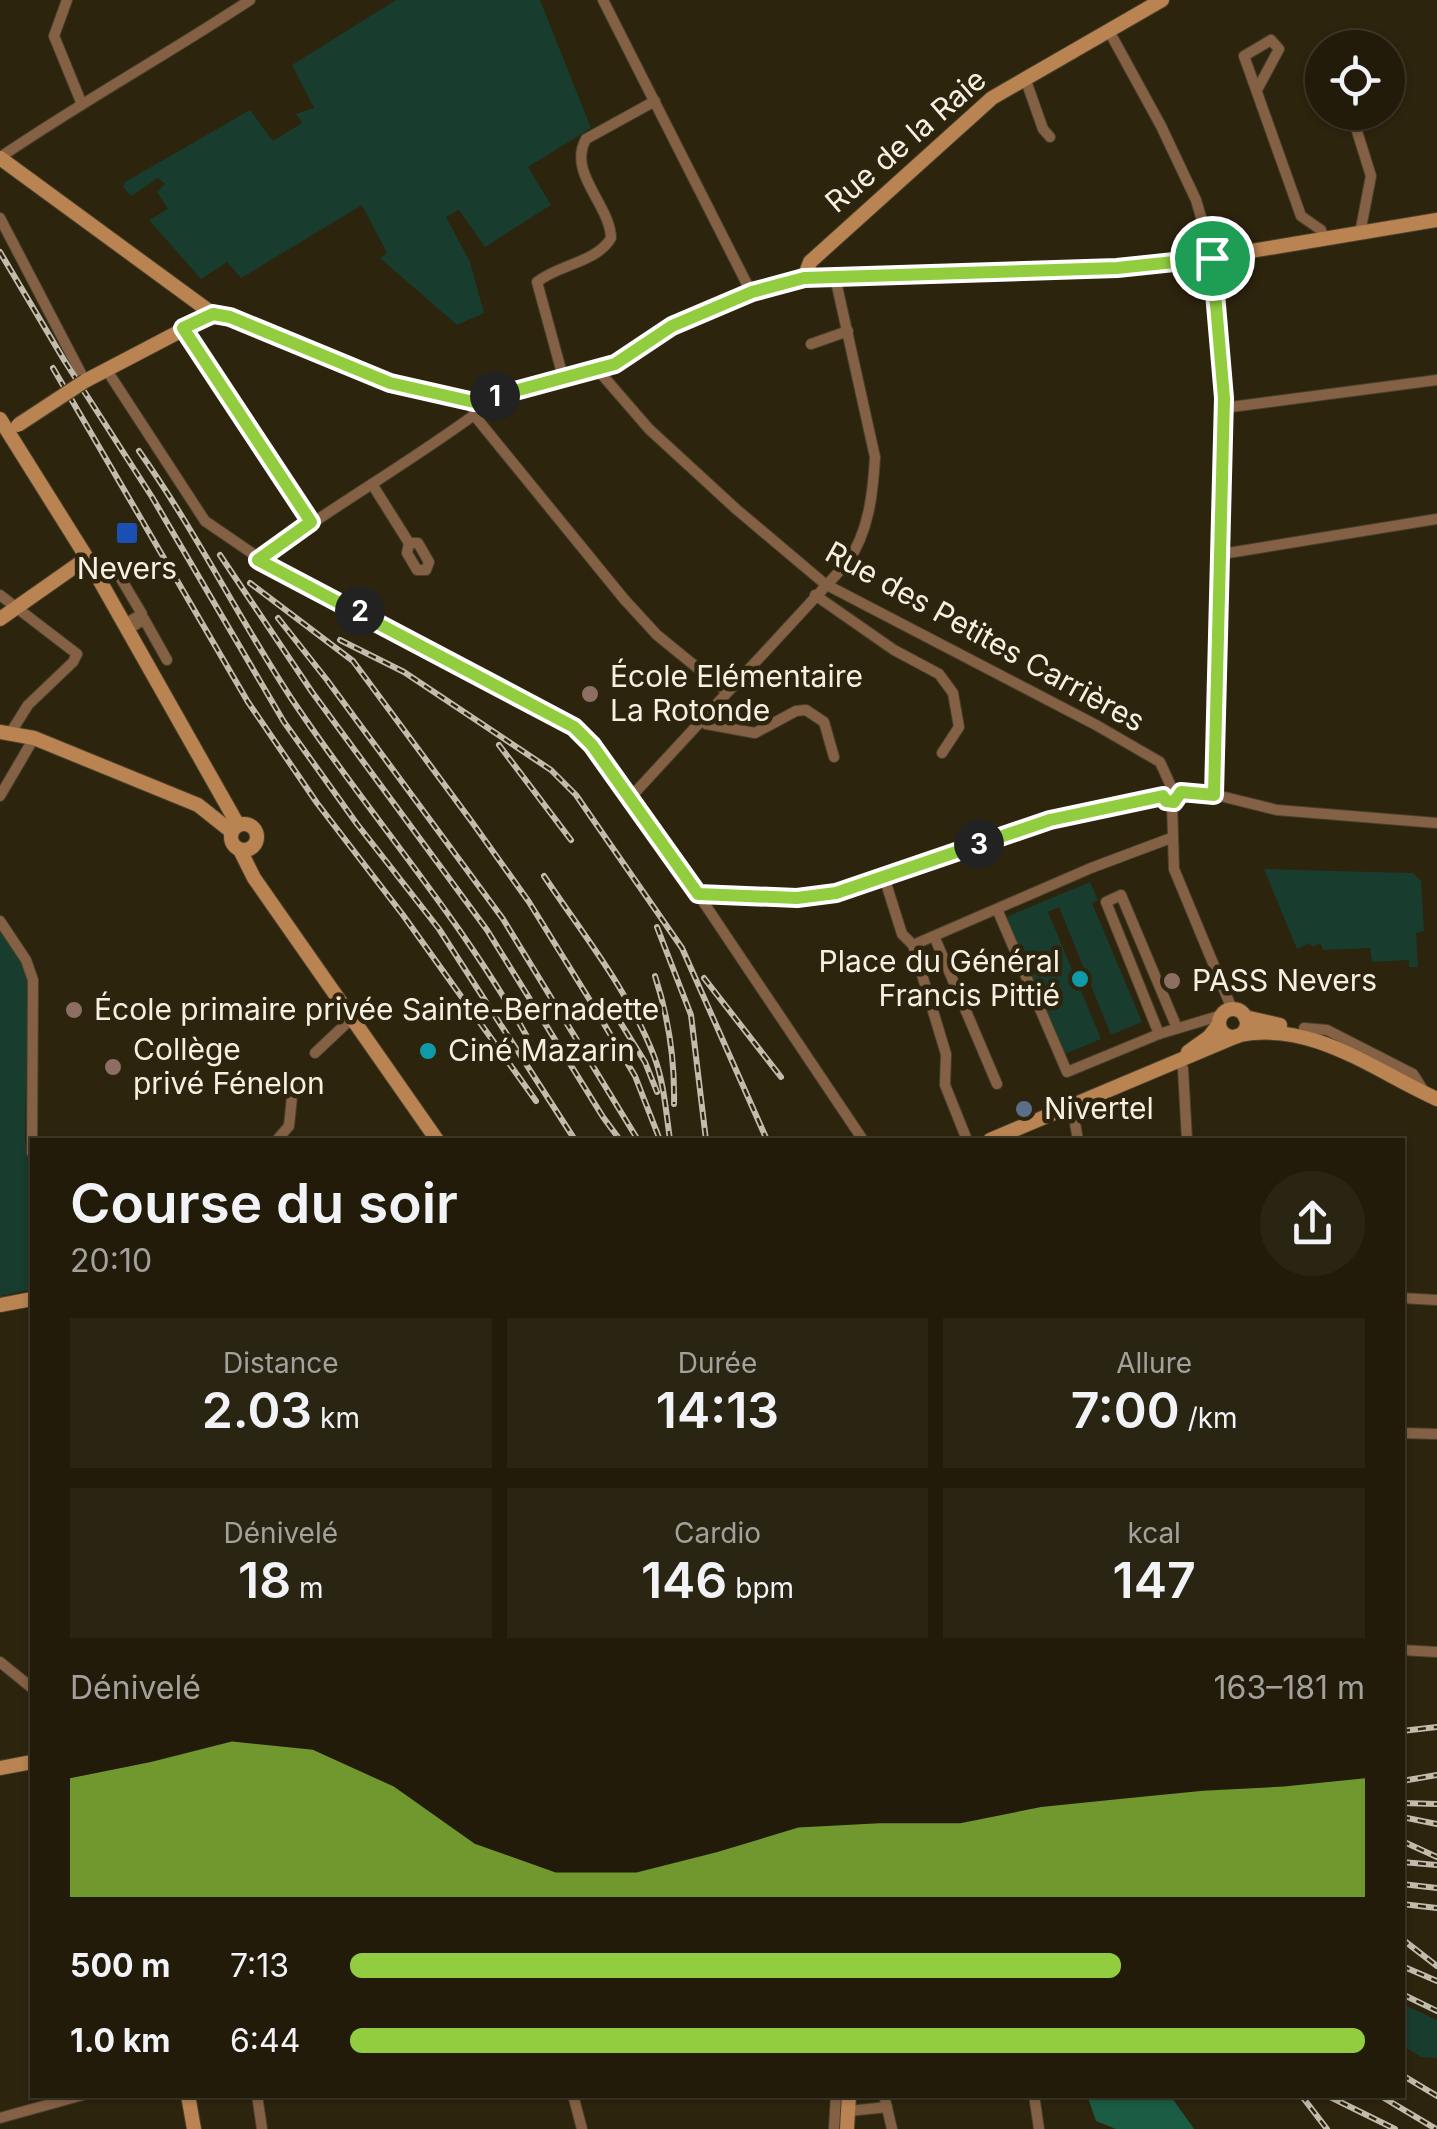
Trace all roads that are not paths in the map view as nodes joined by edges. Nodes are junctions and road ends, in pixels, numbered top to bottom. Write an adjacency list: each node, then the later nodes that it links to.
1 (67, 0): 9 (street)
2 (250, 0): 9 (street)
3 (603, 0): 8 (street)
4 (1162, 0): 5 (main road, Rue de la Raie)
5 (1109, 31): 6 (main road, Rue de la Raie); 17 (street)
6 (1025, 78): 11 (street); 18 (main road, Rue de la Raie)
7 (1257, 90): 7 (street); 16 (street)
8 (654, 101): 20 (street); 27 (street)
9 (81, 102): 12 (street)
10 (1356, 130): 15 (street)
11 (1050, 137)
12 (1, 157): 21 (main road)
13 (0, 218): 29 (street)
14 (1437, 220): 15 (main road)
15 (1360, 233): 16 (main road)
16 (1324, 239): 17 (main road)
17 (1212, 258): 19 (main road); 31 (street)
18 (804, 278): 19 (main road); 20 (main road)
19 (835, 278): 23 (street)
20 (752, 292): 26 (main road)
21 (213, 314): 22 (main road); 30 (main road)
22 (183, 328): 25 (main road); 35 (street)
23 (848, 330): 24 (street); 41 (street)
24 (811, 344)
25 (106, 369): 29 (main road); 39 (street)
26 (596, 369): 27 (main road); 41 (street, Rue des Petites Carrières)
27 (563, 377): 30 (main road)
28 (1437, 380): 31 (street)
29 (86, 381): 32 (main road, bridge)
30 (474, 408): 33 (street); 48 (street)
31 (1223, 408): 37 (street)
32 (6, 427): 38 (main road)
33 (372, 484): 35 (street); 36 (street)
34 (1437, 519): 37 (street)
35 (311, 522): 39 (street)
36 (410, 543)
37 (1222, 554): 56 (street)
38 (87, 558): 40 (main road); 44 (main road)
39 (258, 560): 58 (street)
40 (97, 577): 46 (main road); 46 (street)
41 (825, 584): 43 (street); 54 (street, Rue des Petites Carrières)
42 (0, 595): 44 (street)
43 (815, 595): 48 (street); 52 (street)
44 (15, 607): 45 (main road); 50 (street)
45 (0, 619)
46 (124, 628): 47 (street); 61 (main road)
47 (167, 660)
48 (726, 692): 49 (street)
49 (701, 719): 53 (street); 58 (street)
50 (6, 732): 51 (main road)
51 (34, 738): 57 (street); 61 (main road)
52 (942, 753)
53 (834, 757)
54 (1170, 784): 55 (street); 59 (street)
55 (1181, 792): 56 (street); 59 (street)
56 (1214, 795): 60 (street)
57 (0, 796)
58 (628, 799): 65 (street)
59 (1167, 799): 62 (street); 64 (street)
60 (1437, 823)
61 (235, 829): 63 (main road); 63 (main road)
62 (1171, 838): 66 (street); 70 (street)
63 (244, 854): 71 (main road)
64 (884, 877): 65 (street); 69 (street)
65 (698, 894): 86 (street)
66 (997, 909): 68 (street); 74 (street)
67 (0, 921): 83 (street)
68 (934, 936): 69 (street); 79 (street)
69 (912, 945): 87 (street)
70 (1228, 1016): 72 (street); 73 (main road); 75 (main road); 75 (main road); 78 (main road)
71 (351, 1019): 77 (street); 85 (main road)
72 (1177, 1028): 74 (street); 74 (street)
73 (1304, 1028): 76 (main road); 81 (street)
74 (1159, 1034)
75 (1238, 1035): 76 (main road); 78 (main road)
76 (1330, 1045): 81 (main road)
77 (315, 1052)
78 (1177, 1059): 82 (main road); 90 (street)
79 (996, 1084)
80 (293, 1087): 84 (street)
81 (1431, 1096)
82 (1072, 1106): 88 (main road); 89 (street)
83 (32, 1138)
84 (279, 1138)
85 (436, 1138)
86 (862, 1138)
87 (966, 1138)
88 (995, 1138)
89 (1078, 1138)
90 (1187, 1138)
91 (1405, 1298): 93 (street)
92 (30, 1299): 94 (main road)
93 (1437, 1300)
94 (0, 1304)
95 (1405, 1433): 96 (street)
96 (1437, 1434)
97 (1405, 1650): 98 (street)
98 (1437, 1652)
99 (0, 1662): 100 (street)
100 (30, 1686)
101 (30, 1762): 102 (main road)
102 (0, 1768)
103 (72, 2098): 111 (street)
104 (189, 2098): 112 (main road)
105 (257, 2098): 113 (street)
106 (574, 2098): 114 (street)
107 (836, 2098): 115 (street)
108 (1035, 2098): 118 (street)
109 (886, 2101): 110 (street); 117 (street)
110 (849, 2103): 116 (main road)
111 (0, 2118)
112 (194, 2129)
113 (262, 2129)
114 (582, 2129)
115 (834, 2129)
116 (846, 2129)
117 (892, 2129)
118 (1040, 2129)

